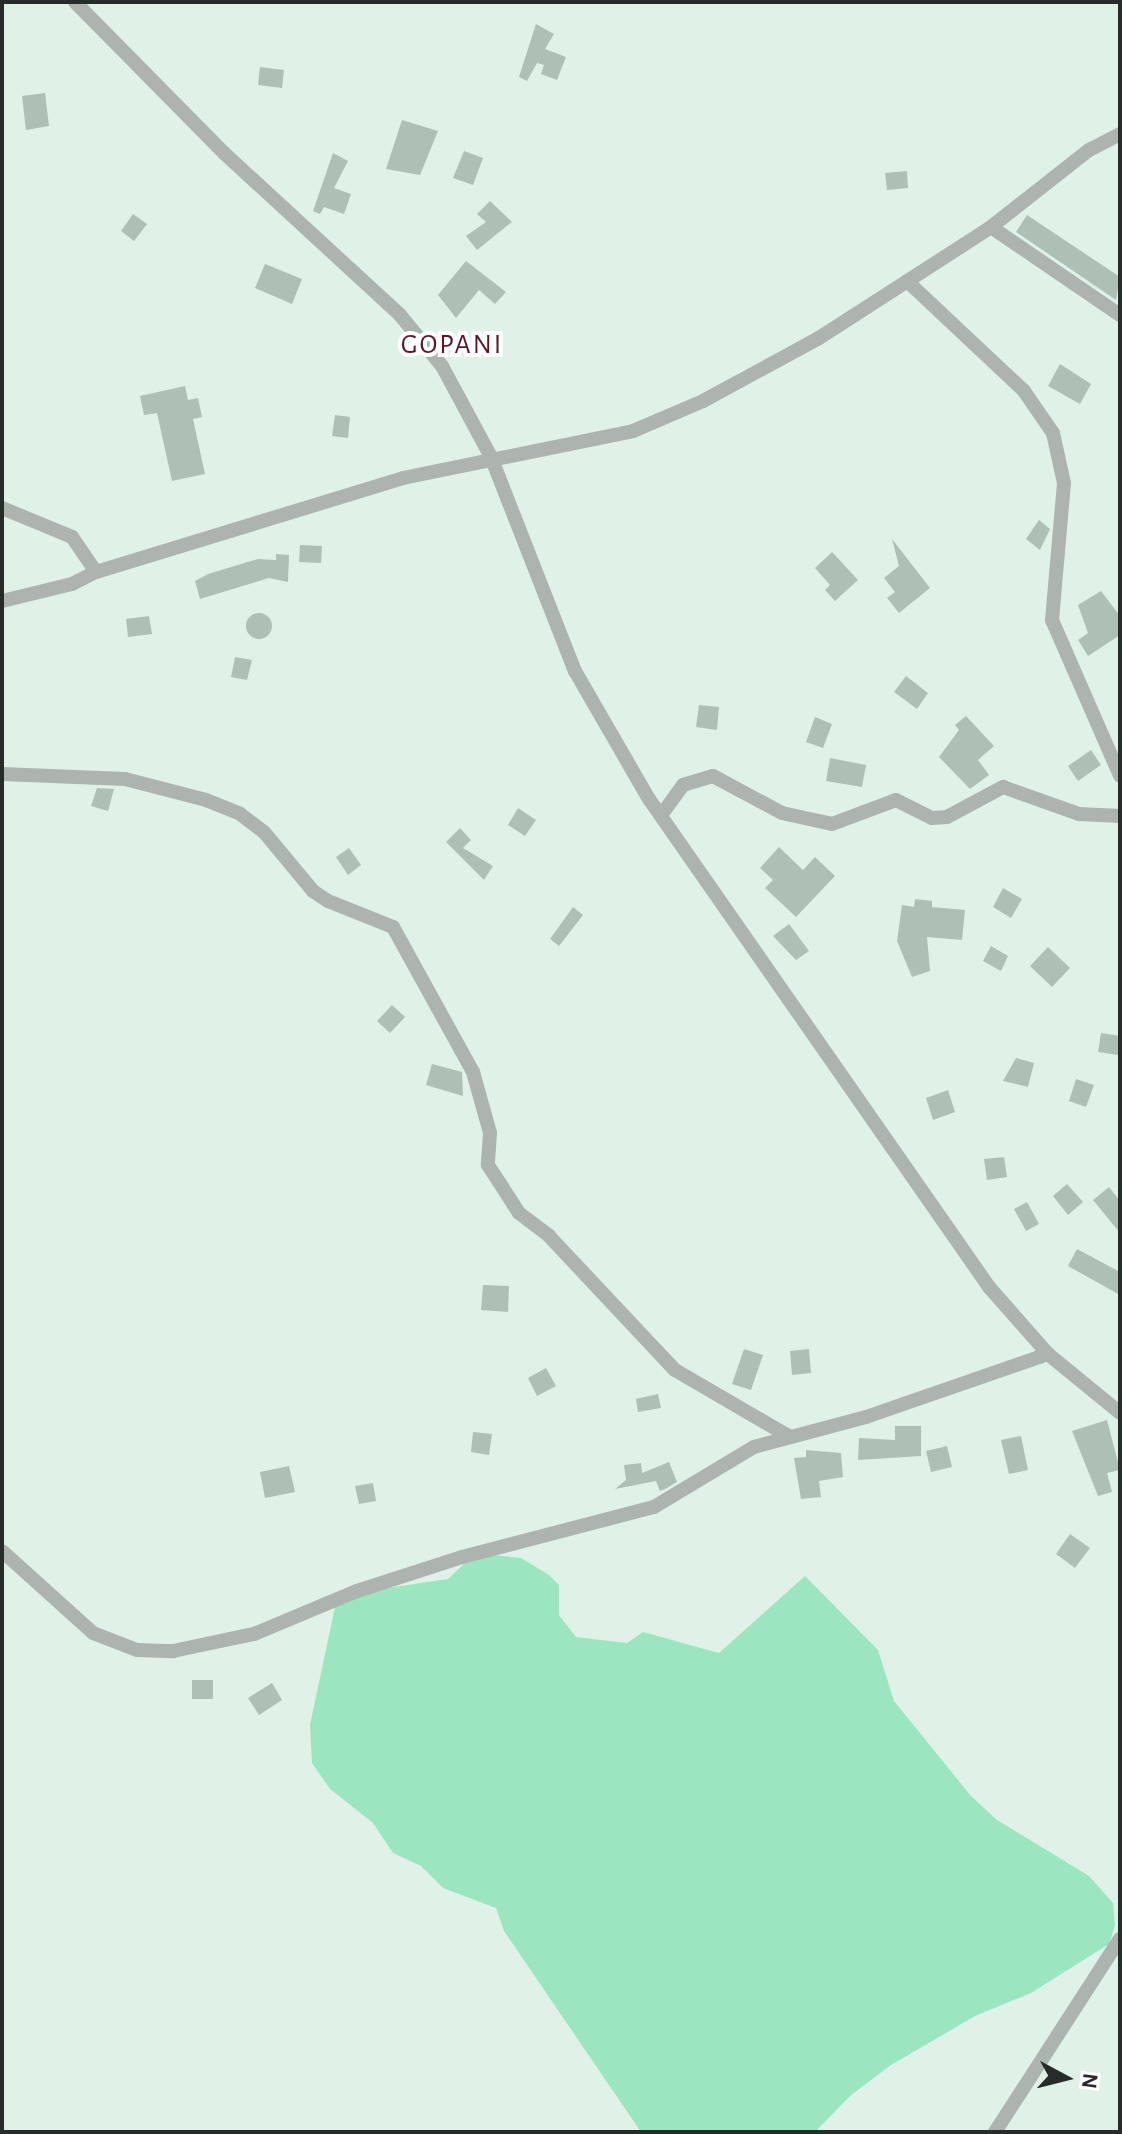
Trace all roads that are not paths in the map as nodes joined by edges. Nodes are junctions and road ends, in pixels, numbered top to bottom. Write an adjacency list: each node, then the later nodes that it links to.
1 (75, 2): 6 (street)
2 (1120, 134): 3 (street)
3 (991, 227): 4 (street); 5 (street)
4 (907, 281): 6 (street); 11 (street)
5 (1120, 315)
6 (491, 457): 8 (street); 12 (street)
7 (2, 508): 8 (street)
8 (96, 572): 9 (street)
9 (2, 601)
10 (2, 774): 16 (street)
11 (1120, 776)
12 (662, 814): 13 (street); 14 (street)
13 (1120, 816)
14 (1048, 1354): 15 (street); 16 (street)
15 (1120, 1413)
16 (790, 1437): 17 (street)
17 (2, 1551)
18 (1120, 1939): 19 (street)
19 (995, 2132)

